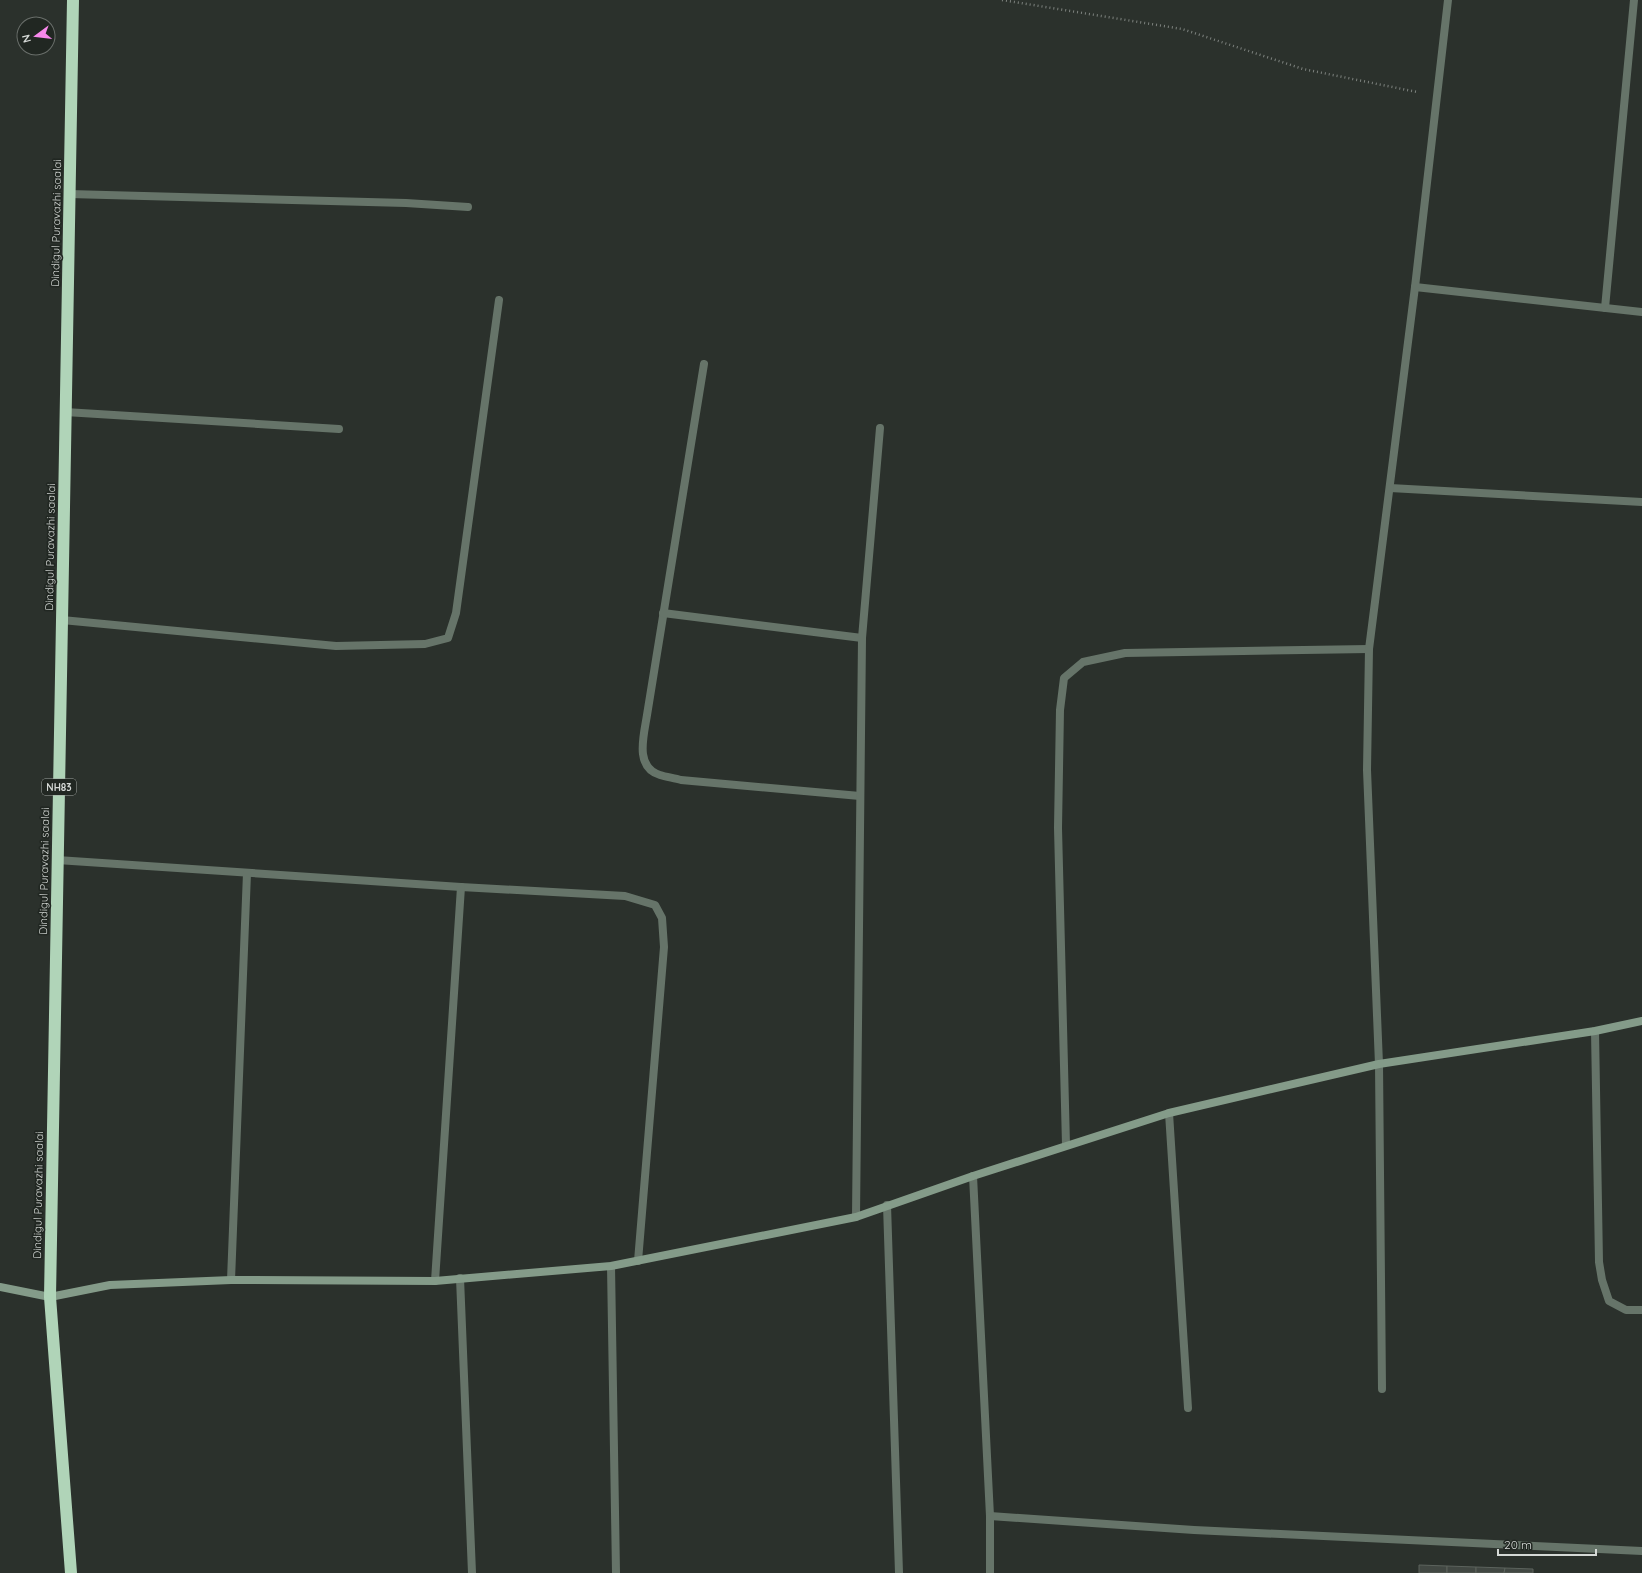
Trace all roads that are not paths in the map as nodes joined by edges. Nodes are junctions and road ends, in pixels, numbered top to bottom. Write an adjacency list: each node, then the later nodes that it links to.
1 (73, 0): 4 (highway, Dindigul Puravazhi saalai / NH83)
2 (1448, 0): 6 (street)
3 (1634, 0): 8 (street)
4 (69, 194): 5 (street); 11 (highway, Dindigul Puravazhi saalai / NH83)
5 (468, 206)
6 (1415, 288): 8 (street); 14 (street)
7 (499, 300): 17 (street)
8 (1605, 308): 9 (street)
9 (1642, 312)
10 (704, 364): 16 (street)
11 (66, 412): 13 (street); 17 (highway, Dindigul Puravazhi saalai / NH83)
12 (880, 428): 18 (street)
13 (339, 429)
14 (1390, 488): 15 (street); 19 (street)
15 (1642, 502)
16 (663, 613): 18 (street); 20 (street)
17 (62, 620): 21 (highway, Dindigul Puravazhi saalai / NH83)
18 (862, 638): 20 (street)
19 (1369, 649): 26 (street); 28 (street)
20 (860, 796): 31 (street)
21 (57, 860): 22 (street); 38 (highway, Dindigul Puravazhi saalai / NH83)
22 (247, 873): 23 (street); 35 (street)
23 (461, 887): 32 (street); 36 (street)
24 (1642, 1021): 25 (street)
25 (1595, 1031): 26 (street); 39 (street)
26 (1378, 1064): 27 (street); 40 (street)
27 (1168, 1113): 28 (street); 41 (street)
28 (1066, 1145): 29 (street)
29 (973, 1176): 30 (street); 42 (street)
30 (887, 1205): 31 (street); 47 (street)
31 (856, 1217): 32 (street)
32 (638, 1262): 33 (street)
33 (612, 1266): 34 (street); 46 (street)
34 (460, 1278): 36 (street); 45 (street)
35 (231, 1280): 36 (street); 38 (street)
36 (436, 1281)
37 (0, 1287): 38 (street)
38 (50, 1297): 44 (highway, Dindigul Puravazhi saalai / NH83)
39 (1642, 1310)
40 (1382, 1389)
41 (1188, 1408)
42 (990, 1516): 43 (street); 48 (street)
43 (1642, 1551)
44 (71, 1573)
45 (472, 1573)
46 (616, 1573)
47 (899, 1573)
48 (990, 1573)

